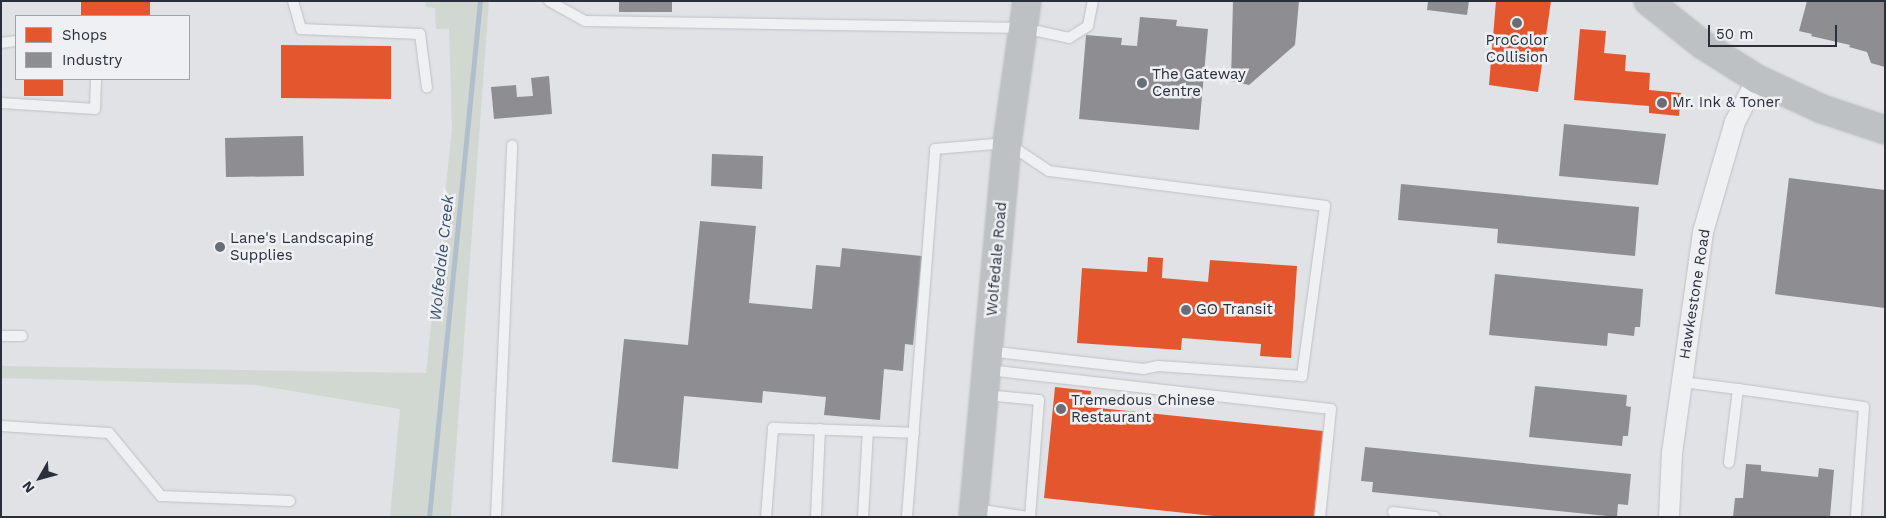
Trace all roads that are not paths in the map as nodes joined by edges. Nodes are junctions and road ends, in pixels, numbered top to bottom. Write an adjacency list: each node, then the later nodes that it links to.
1 (293, 1): 11 (lane)
2 (549, 1): 6 (lane)
3 (1027, 1): 6 (street, Wolfedale Road)
4 (1092, 1): 6 (lane)
5 (1659, 5): 9 (street)
6 (1024, 28): 14 (street, Wolfedale Road)
7 (15, 41): 8 (lane)
8 (1, 43)
9 (1757, 79): 13 (street); 19 (street, Hawkestone Road)
10 (96, 80): 12 (lane)
11 (427, 88)
12 (1, 103)
13 (1885, 130)
14 (1007, 143): 18 (street, Wolfedale Road); 18 (lane); 24 (lane)
15 (512, 145): 29 (lane)
16 (1, 336): 17 (lane)
17 (22, 336)
18 (986, 372): 28 (street, Wolfedale Road); 34 (lane); 35 (lane)
19 (1682, 382): 20 (lane); 37 (street, Hawkestone Road)
20 (1738, 389): 25 (lane); 38 (lane)
21 (1, 426): 26 (lane)
22 (820, 430): 23 (lane); 30 (lane); 31 (lane)
23 (868, 431): 24 (lane); 32 (lane)
24 (914, 433): 33 (lane)
25 (1729, 462)
26 (290, 501)
27 (1392, 512): 36 (lane)
28 (973, 513): 34 (lane)
29 (496, 517)
30 (766, 517)
31 (816, 517)
32 (863, 517)
33 (907, 517)
34 (1028, 517)
35 (1320, 517)
36 (1435, 517)
37 (1669, 517)
38 (1856, 517)

